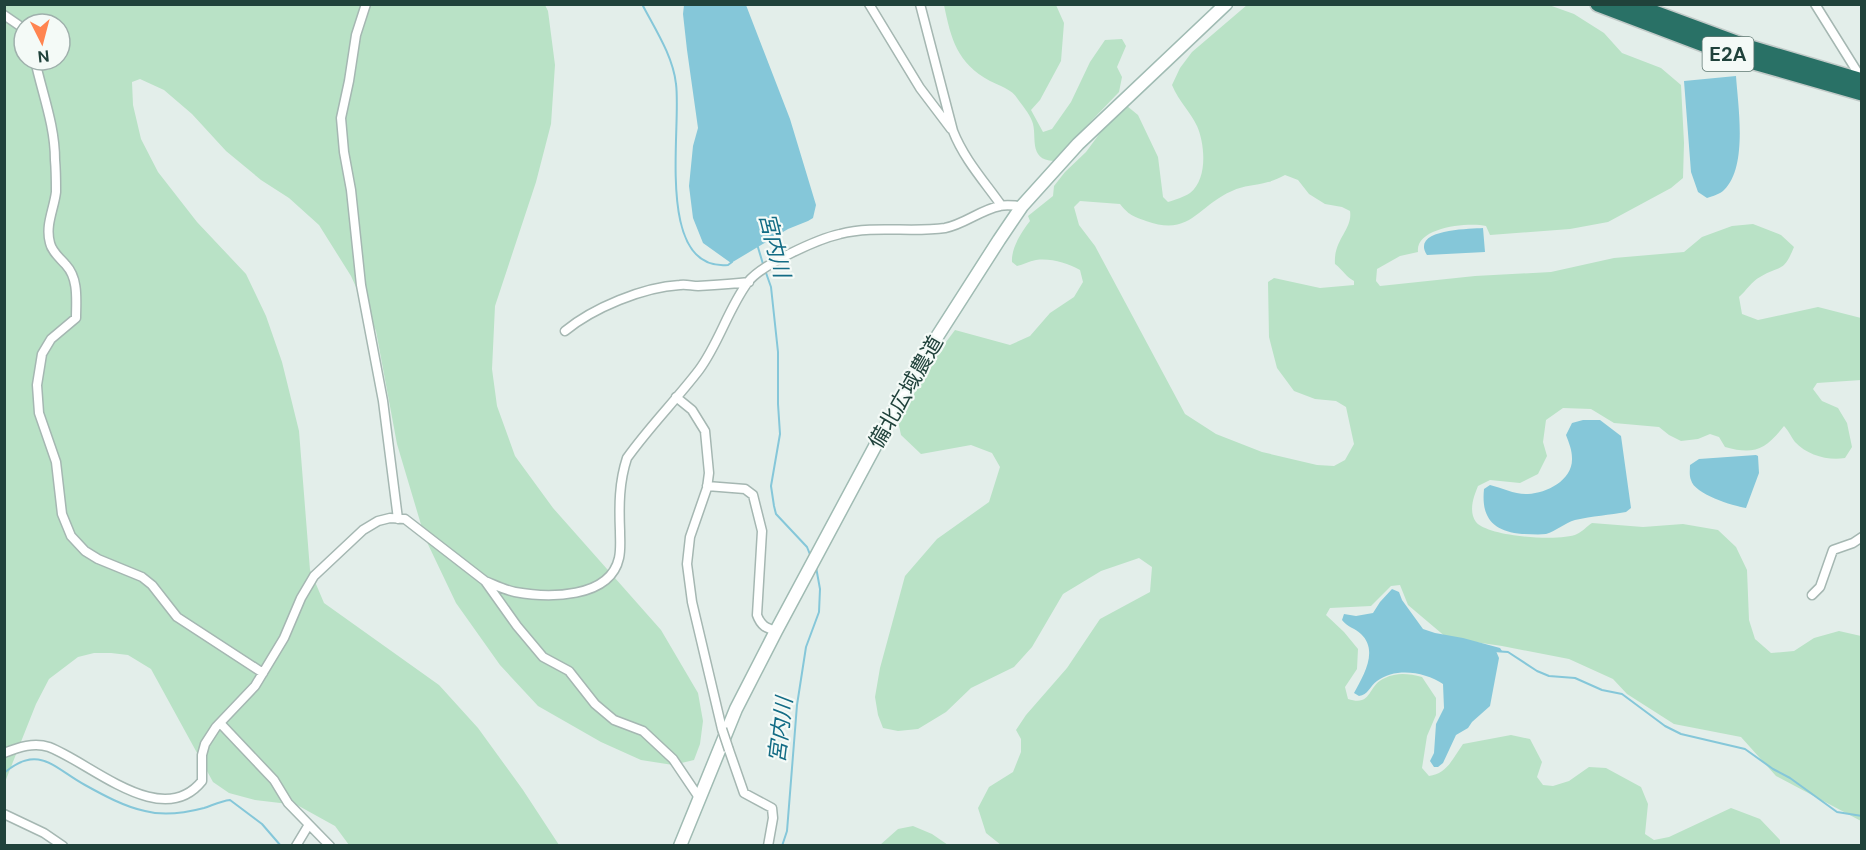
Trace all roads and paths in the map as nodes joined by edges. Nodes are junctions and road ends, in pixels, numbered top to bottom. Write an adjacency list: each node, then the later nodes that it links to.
1 (366, 4): 18 (street)
2 (869, 4): 11 (street)
3 (920, 4): 11 (street)
4 (1226, 4): 13 (street, 備北広域農道)
5 (1598, 4): 10 (highway, E2A)
6 (1630, 4): 9 (highway, E2A)
7 (1815, 4): 9 (street)
8 (38, 72): 23 (street)
9 (1860, 77)
10 (1862, 93)
11 (953, 131): 12 (street)
12 (1001, 206): 13 (street); 14 (street)
13 (1022, 206): 22 (street, 備北広域農道)
14 (749, 282): 15 (street); 16 (street)
15 (565, 331)
16 (676, 397): 17 (street); 20 (street)
17 (707, 486): 22 (street); 33 (street, bridge)
18 (398, 519): 20 (street); 23 (street)
19 (1862, 537): 21 (street)
20 (485, 581): 26 (street)
21 (1812, 595)
22 (776, 631): 26 (street, 備北広域農道)
23 (263, 673): 24 (street)
24 (220, 723): 25 (street); 28 (street)
25 (4, 753)
26 (700, 800): 32 (street, 備北広域農道)
27 (4, 814): 29 (street)
28 (308, 825): 30 (street); 31 (street)
29 (63, 846)
30 (296, 846)
31 (330, 846)
32 (680, 846)
33 (768, 846)

